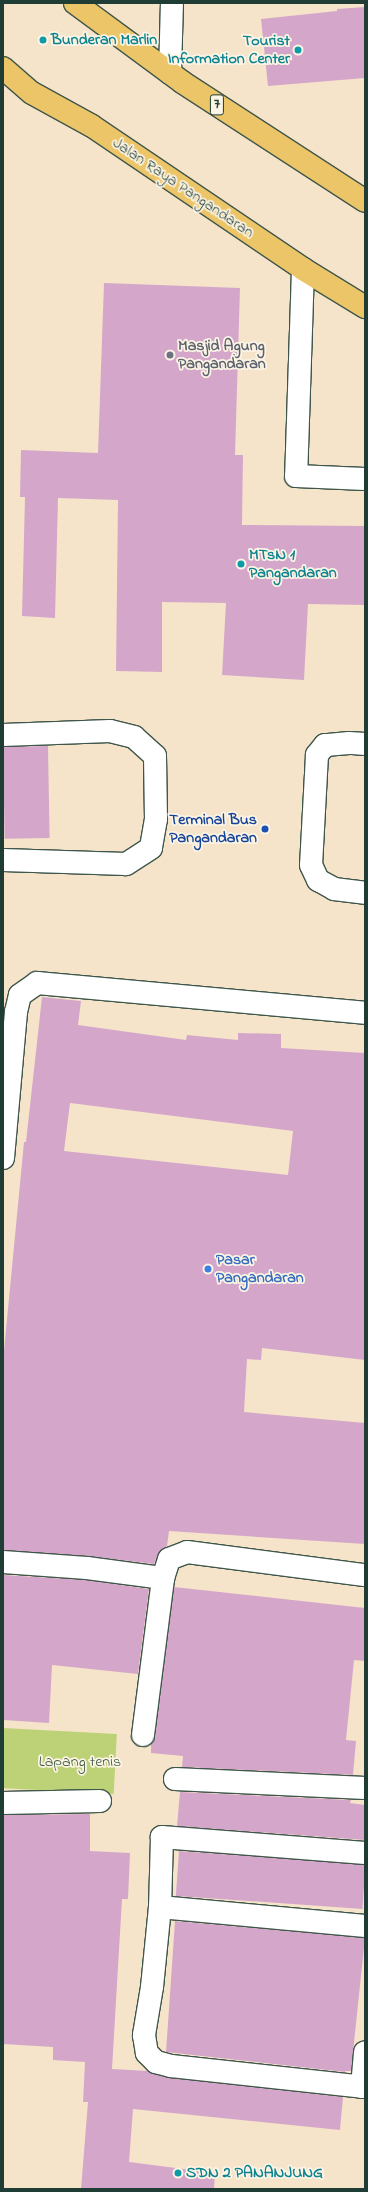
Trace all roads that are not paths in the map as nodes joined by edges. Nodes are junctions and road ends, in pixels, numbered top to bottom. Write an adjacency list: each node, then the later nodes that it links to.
1 (75, 3): 4 (highway, 7)
2 (172, 3): 4 (street)
3 (3, 68): 6 (highway, Jalan Raya Pangandaran)
4 (170, 73): 5 (highway, 7)
5 (365, 201)
6 (303, 269): 7 (highway, Jalan Raya Pangandaran); 8 (street)
7 (365, 307)
8 (365, 480)
9 (3, 735): 11 (street)
10 (365, 744): 12 (street)
11 (3, 860)
12 (365, 893)
13 (365, 1013): 14 (street)
14 (8, 1051): 15 (street)
15 (3, 1158)
16 (3, 1562): 18 (street)
17 (365, 1576): 18 (street)
18 (163, 1578): 19 (street)
19 (143, 1735)
20 (175, 1779): 21 (street)
21 (365, 1788)
22 (100, 1801): 23 (street)
23 (3, 1803)
24 (365, 1853): 25 (street)
25 (160, 1907): 26 (street); 28 (street)
26 (365, 1926)
27 (365, 2052): 28 (street)
28 (364, 2087)

